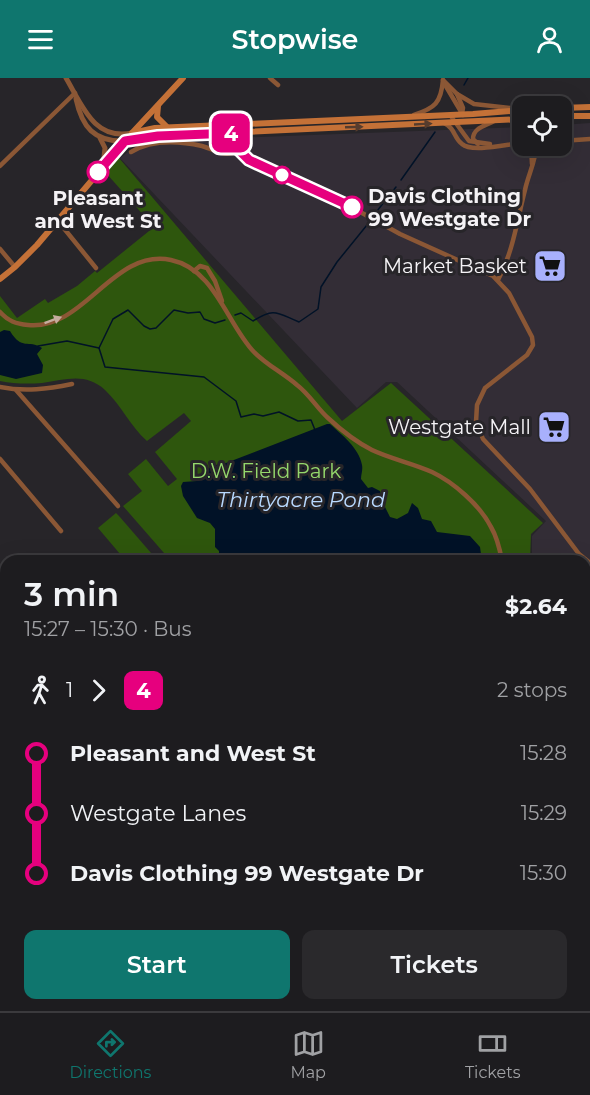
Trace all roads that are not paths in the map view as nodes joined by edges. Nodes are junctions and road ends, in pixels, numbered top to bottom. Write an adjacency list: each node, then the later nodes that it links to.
1 (66, 78): 6 (street)
2 (270, 78): 5 (street)
3 (180, 79): 8 (main road)
4 (442, 79): 7 (street); 13 (street); 17 (street)
5 (278, 85)
6 (75, 93): 24 (street); 27 (street); 38 (street)
7 (457, 94): 9 (street); 17 (street)
8 (158, 104): 22 (main road); 24 (main road)
9 (512, 107)
10 (590, 107): 11 (main road)
11 (572, 108)
12 (512, 111): 17 (main road)
13 (411, 116): 16 (main road); 21 (main road)
14 (572, 116): 15 (main road)
15 (590, 116)
16 (454, 118): 17 (main road); 17 (main road); 20 (main road); 23 (street); 31 (street)
17 (465, 118): 19 (main road)
18 (512, 119): 19 (main road)
19 (496, 120): 31 (street)
20 (444, 123): 23 (street); 25 (main road, one-way to 20)
21 (233, 125): 22 (main road); 25 (street)
22 (168, 127): 24 (main road)
23 (454, 131): 32 (street)
24 (132, 133): 30 (main road)
25 (233, 133): 26 (main road); 34 (street)
26 (210, 134): 30 (main road); 34 (street)
27 (99, 137): 30 (street); 39 (street)
28 (590, 139): 29 (street)
29 (572, 140)
30 (125, 141): 39 (main road)
31 (478, 144): 32 (street)
32 (508, 144): 33 (street)
33 (512, 144)
34 (237, 149): 35 (street); 47 (street)
35 (131, 152)
36 (532, 156): 40 (street)
37 (536, 156): 40 (street)
38 (0, 166)
39 (103, 166): 41 (main road)
40 (532, 166): 47 (street)
41 (58, 221): 43 (main road); 44 (street)
42 (0, 249): 43 (street)
43 (15, 267): 46 (main road)
44 (96, 268)
45 (194, 271): 48 (street, one-way to 45); 49 (street); 49 (street)
46 (0, 279)
47 (498, 280): 57 (street)
48 (0, 312)
49 (227, 312): 56 (street)
50 (72, 384): 52 (street)
51 (0, 387): 52 (street)
52 (16, 390): 54 (street)
53 (0, 459): 55 (street)
54 (118, 506)
55 (61, 531)
56 (500, 555)
57 (580, 555)

